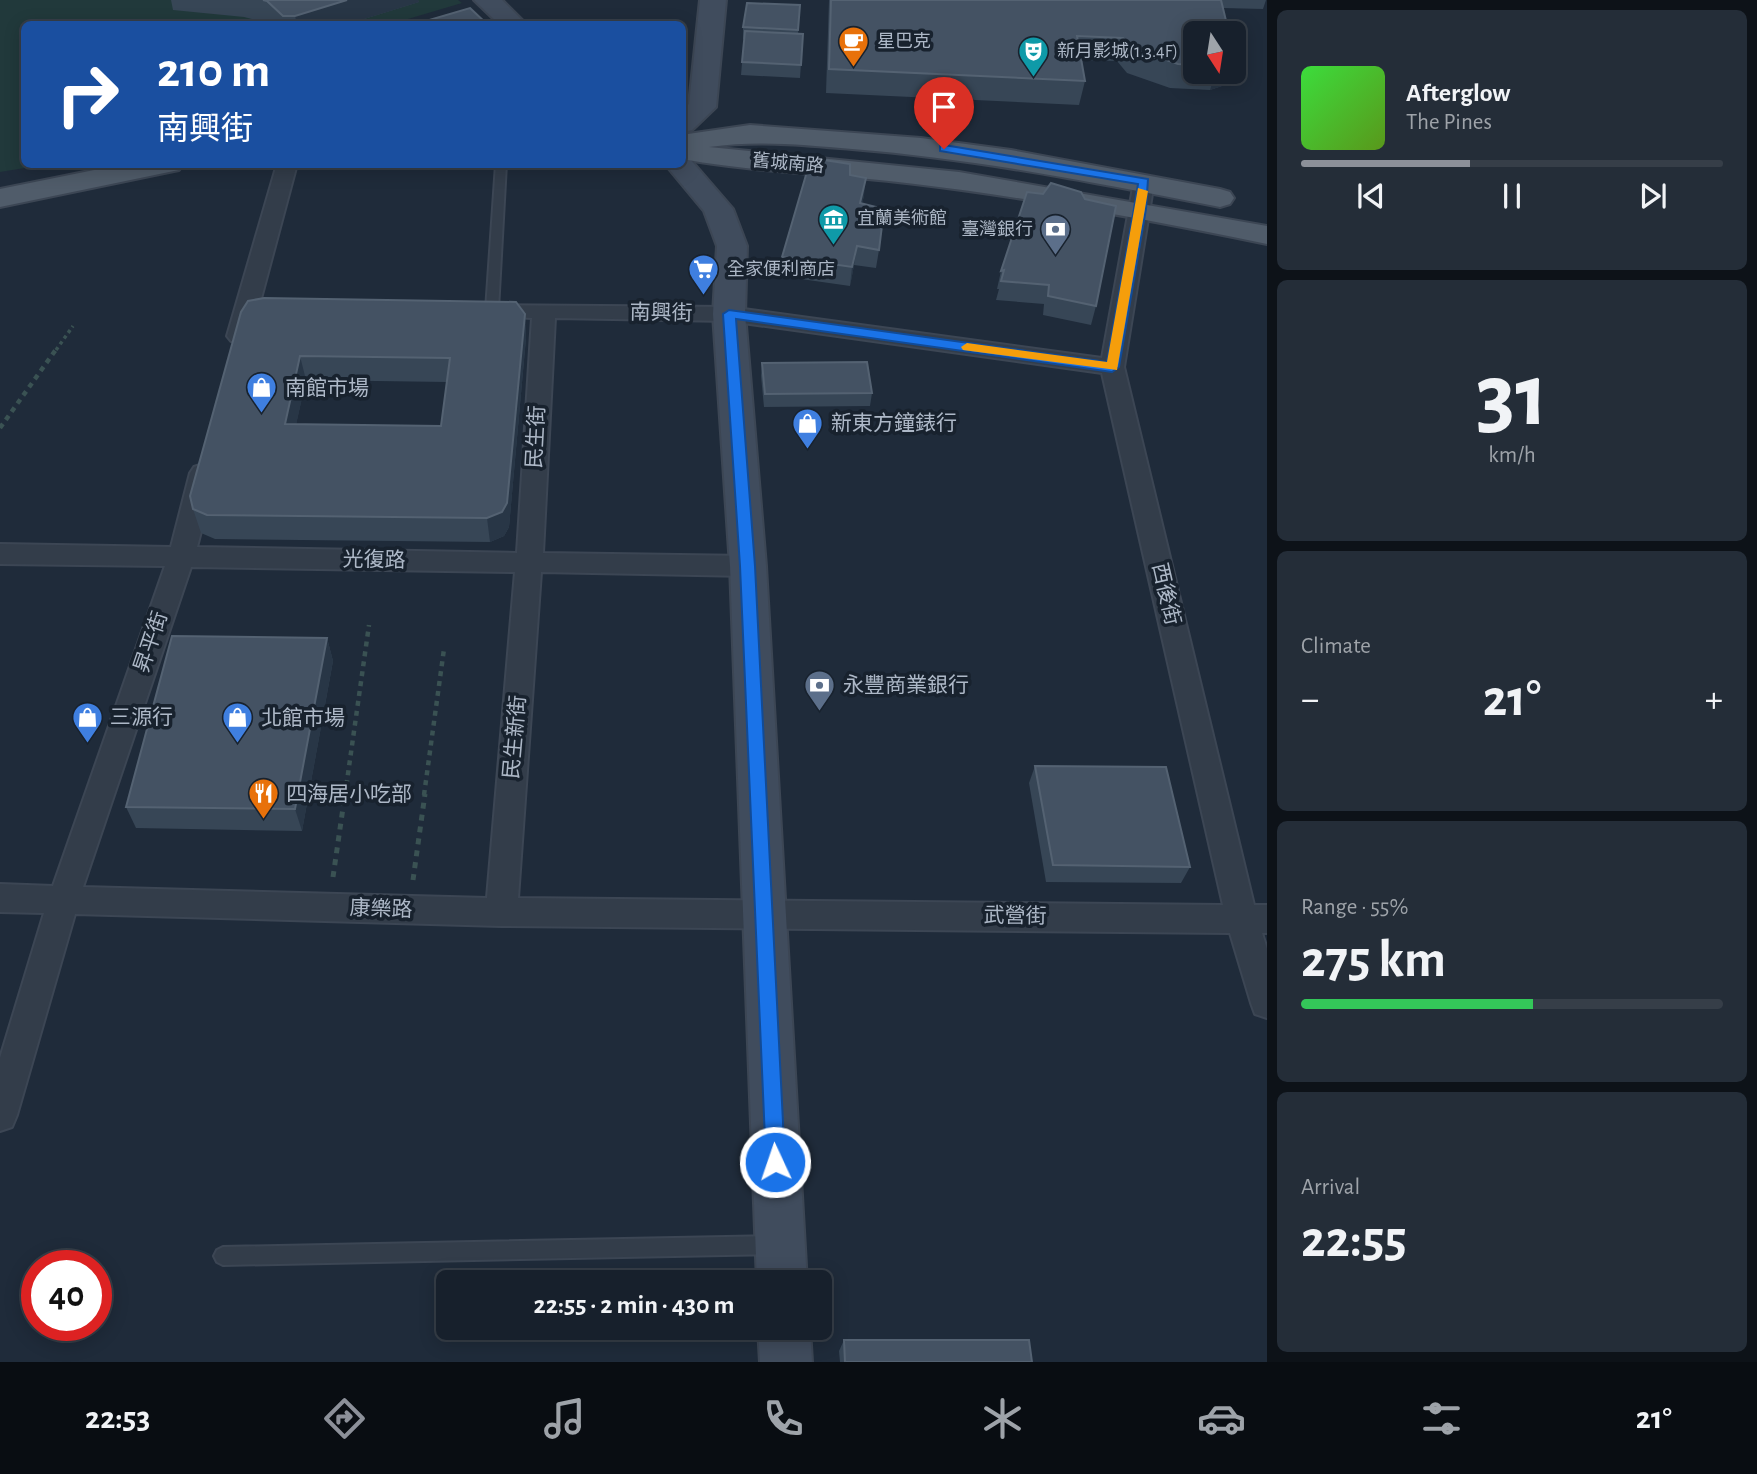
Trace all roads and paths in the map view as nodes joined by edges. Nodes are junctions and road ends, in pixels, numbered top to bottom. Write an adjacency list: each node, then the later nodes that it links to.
1 (487, 0): 3 (street)
2 (713, 0): 4 (street)
3 (510, 21)
4 (686, 121)
5 (686, 142): 11 (main road, 舊城南路)
6 (686, 151): 11 (main road, 舊城南路)
7 (149, 168): 12 (main road)
8 (285, 168): 20 (street)
9 (501, 168): 16 (lane)
10 (682, 168): 18 (street)
11 (1142, 195): 13 (main road, 舊城南路); 14 (main road, 舊城南路); 21 (street, 西後街)
12 (0, 198)
13 (1240, 202)
14 (1267, 235)
15 (465, 310): 16 (street, 南興街)
16 (492, 310): 17 (street, 南興街)
17 (544, 311): 18 (street, 南興街); 26 (street, 民生街)
18 (729, 314): 21 (street, 南興街); 27 (street)
19 (73, 326): 22 (path)
20 (234, 356)
21 (1112, 367): 36 (street, 西後街)
22 (0, 428)
23 (209, 450): 25 (street, 昇平街)
24 (0, 554): 25 (street, 光復路)
25 (181, 557): 26 (street, 光復路); 31 (street, 昇平街)
26 (529, 563): 27 (street, 光復路); 34 (street, 民生新街)
27 (748, 566): 35 (street)
28 (369, 625): 32 (path)
29 (444, 649): 33 (path)
30 (0, 898): 31 (street, 康樂路)
31 (63, 901): 32 (street, 康樂路); 38 (street, 昇平街)
32 (328, 907): 33 (street, 康樂路)
33 (409, 909): 34 (street, 康樂路)
34 (501, 912): 35 (street, 康樂路)
35 (763, 913): 36 (street, 武營街); 39 (street)
36 (1254, 919): 37 (street, 西後街)
37 (1267, 1003)
38 (0, 1115)
39 (780, 1245): 40 (lane); 41 (street)
40 (223, 1256)
41 (781, 1270)
42 (785, 1340): 43 (street)
43 (786, 1362)

